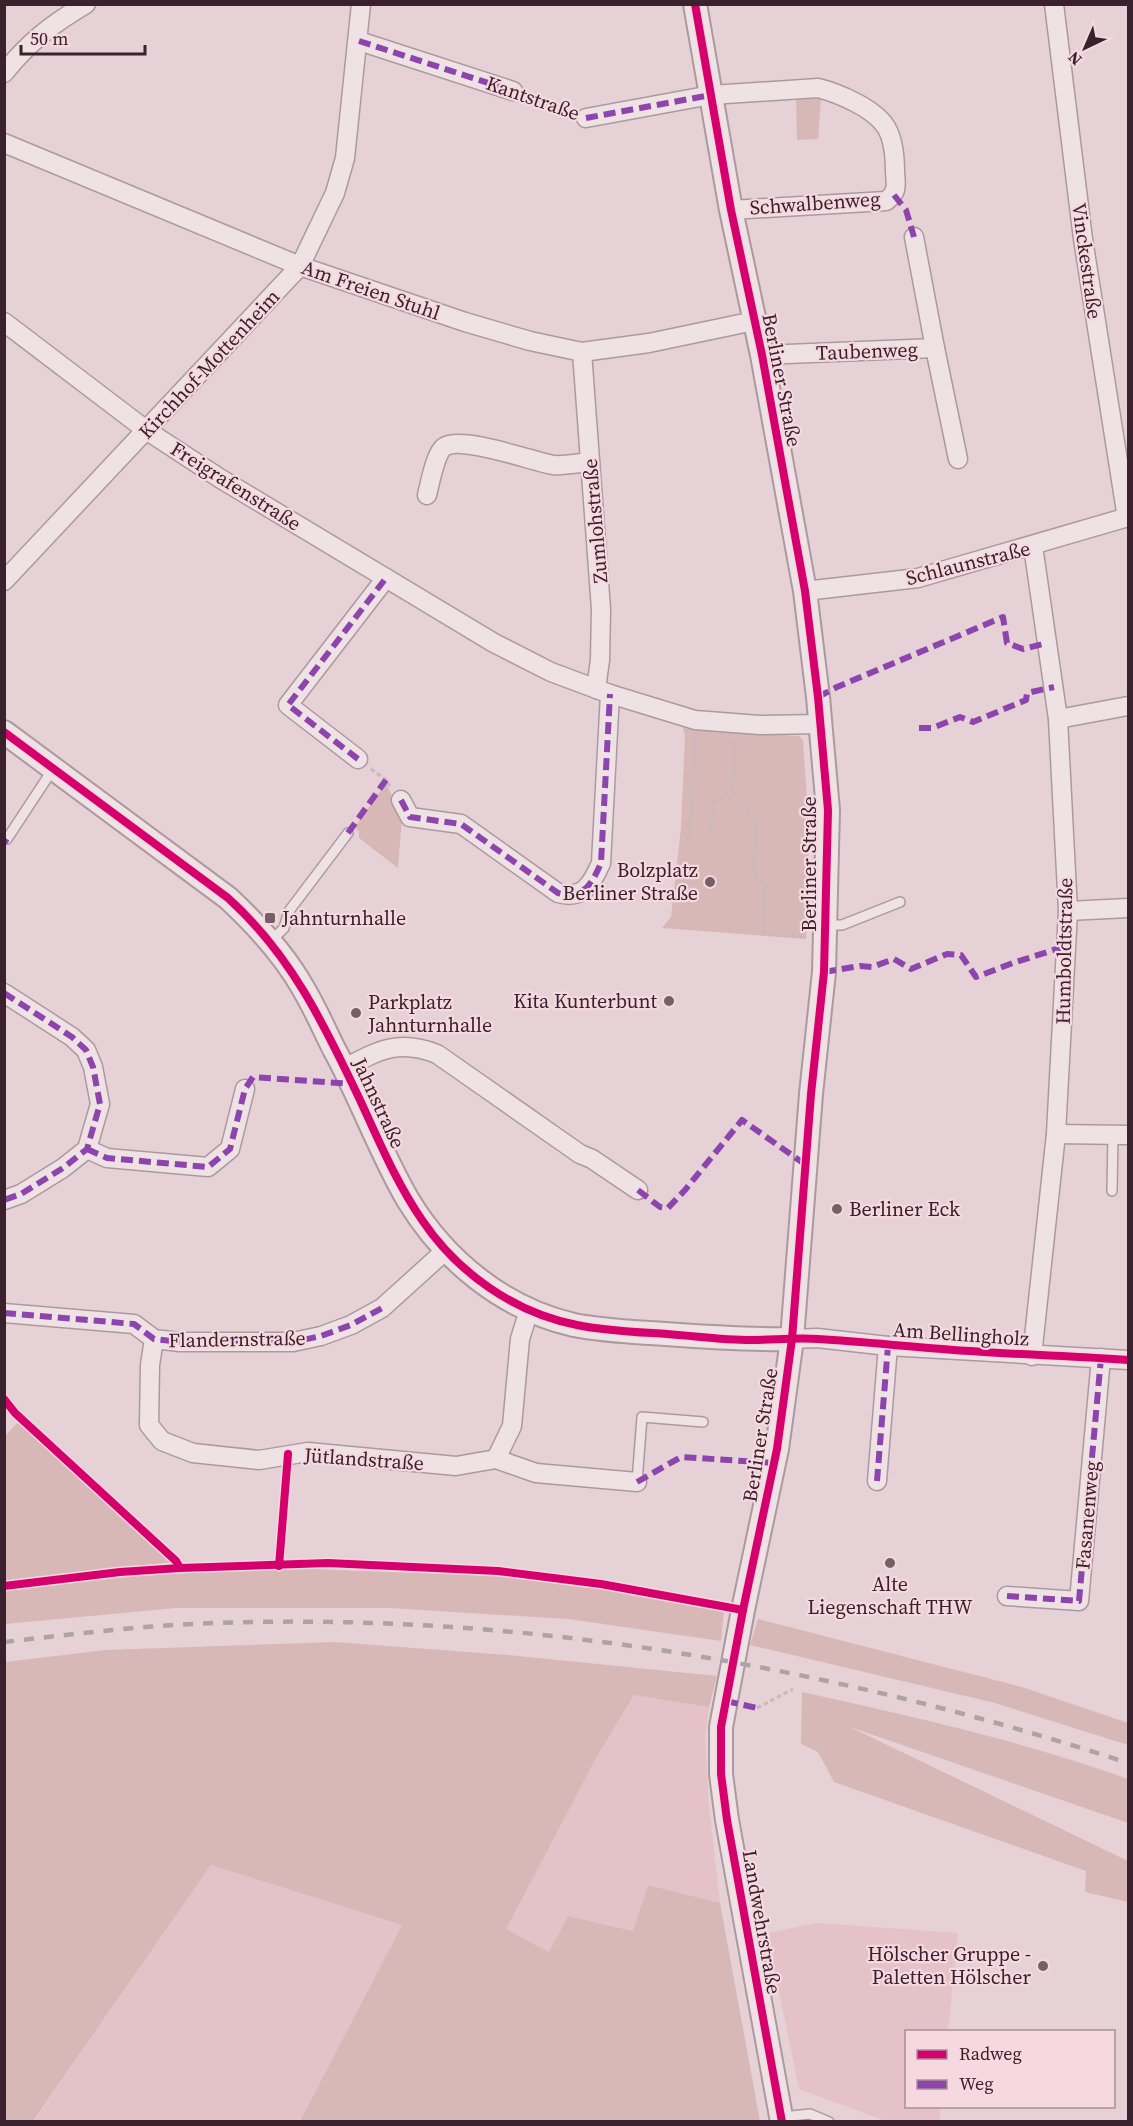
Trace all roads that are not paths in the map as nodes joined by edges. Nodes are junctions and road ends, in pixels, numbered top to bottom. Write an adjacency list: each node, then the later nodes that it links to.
1 (86, 4): 6 (street)
2 (362, 4): 5 (street, Kirchhof-Mottenheim)
3 (695, 4): 8 (street, Berliner Straße)
4 (1054, 4): 23 (street, Vinckestraße)
5 (359, 41): 7 (street, Kantstraße); 13 (street, Kirchhof-Mottenheim)
6 (4, 73)
7 (513, 91)
8 (711, 94): 9 (street, Kantstraße); 11 (street, Berliner Straße); 11 (street, Schwalbenweg)
9 (586, 118)
10 (4, 143): 13 (street, Am Freien Stuhl)
11 (731, 210): 14 (street, Berliner Straße)
12 (914, 237): 16 (street, Taubenweg)
13 (300, 266): 17 (street, Am Freien Stuhl); 19 (street, Kirchhof-Mottenheim)
14 (754, 321): 17 (street, Am Freien Stuhl); 18 (street, Berliner Straße)
15 (4, 322): 19 (street, Freigrafenstraße)
16 (935, 348): 18 (street, Taubenweg); 20 (street, Taubenweg)
17 (582, 352): 21 (street, Zumlohstraße)
18 (762, 355): 27 (street, Berliner Straße)
19 (146, 430): 25 (street, Freigrafenstraße); 26 (street, Kirchhof-Mottenheim)
20 (958, 459)
21 (590, 462): 22 (street); 28 (street, Zumlohstraße)
22 (427, 495)
23 (1127, 518): 24 (street, Schlaunstraße)
24 (1034, 546): 27 (street, Schlaunstraße); 30 (street, Humboldtstraße)
25 (386, 578): 28 (street, Freigrafenstraße); 33 (street)
26 (4, 580)
27 (805, 591): 31 (street, Berliner Straße)
28 (603, 691): 31 (street, Freigrafenstraße); 35 (street)
29 (1128, 706): 30 (street)
30 (1058, 719): 40 (street, Humboldtstraße)
31 (820, 724): 41 (street, Berliner Straße)
32 (4, 732): 34 (street, Jahnstraße)
33 (358, 759)
34 (53, 769): 37 (lane); 42 (street, Jahnstraße)
35 (400, 800)
36 (348, 833): 42 (lane)
37 (4, 837)
38 (900, 902): 41 (lane)
39 (1128, 908): 40 (street)
40 (1068, 911): 46 (street, Humboldtstraße)
41 (826, 932): 55 (street, Berliner Straße)
42 (270, 942): 44 (street, Jahnstraße)
43 (4, 993): 48 (street)
44 (345, 1068): 49 (street, Jahnstraße); 52 (street, Jahnstraße)
45 (245, 1089): 48 (street)
46 (1056, 1134): 47 (street); 58 (street, Humboldtstraße)
47 (1121, 1135): 50 (lane)
48 (87, 1149): 51 (street)
49 (638, 1190)
50 (1112, 1191)
51 (4, 1200)
52 (445, 1251): 53 (street, Jahnstraße); 56 (street, Flandernstraße)
53 (529, 1310): 55 (street, Jahnstraße); 62 (street)
54 (4, 1313): 56 (street, Flandernstraße)
55 (792, 1339): 57 (street, Am Bellingholz); 66 (street, Berliner Straße)
56 (154, 1340): 62 (street, Jütlandstraße)
57 (888, 1346): 58 (street, Am Bellingholz); 63 (street, Am Bellingholz)
58 (1032, 1356): 59 (street, Am Bellingholz)
59 (1101, 1358): 60 (street, Am Bellingholz); 65 (street, Fasanenweg)
60 (1128, 1360)
61 (703, 1422): 64 (lane)
62 (496, 1459): 64 (street, Jütlandstraße)
63 (877, 1481)
64 (637, 1482)
65 (1007, 1596)
66 (721, 1727): 67 (street, Landwehrstraße)
67 (781, 2119): 68 (lane)
68 (829, 2121)

